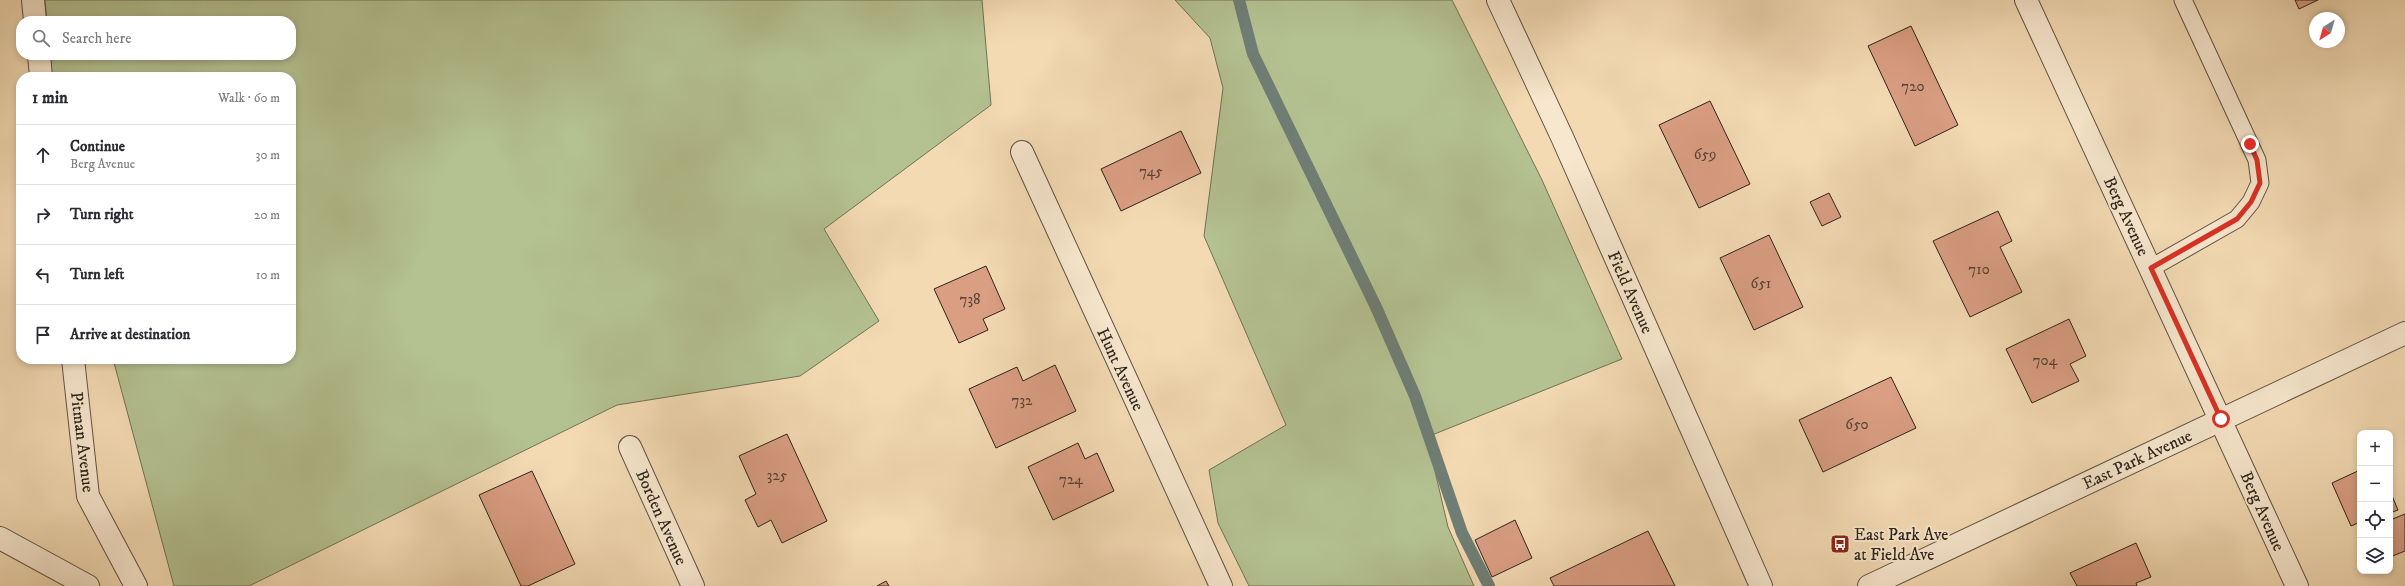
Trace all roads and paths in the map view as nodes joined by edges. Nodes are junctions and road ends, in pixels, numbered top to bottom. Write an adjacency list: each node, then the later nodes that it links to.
1 (33, 0): 5 (street)
2 (1498, 0): 19 (street, Field Avenue)
3 (2026, 0): 9 (street, Berg Avenue)
4 (2183, 0): 9 (lane)
5 (35, 16)
6 (39, 60): 7 (street)
7 (41, 72)
8 (1022, 152): 18 (street, Hunt Avenue)
9 (2151, 268): 12 (street, Berg Avenue)
10 (2405, 333): 12 (street, East Park Avenue)
11 (74, 364): 16 (street, Pitman Avenue)
12 (2221, 419): 20 (street, East Park Avenue); 21 (street, Berg Avenue)
13 (630, 447): 17 (street, Borden Avenue)
14 (0, 538): 15 (street)
15 (88, 586)
16 (136, 586)
17 (693, 586)
18 (1221, 586)
19 (1761, 586)
20 (1869, 586)
21 (2297, 586)

